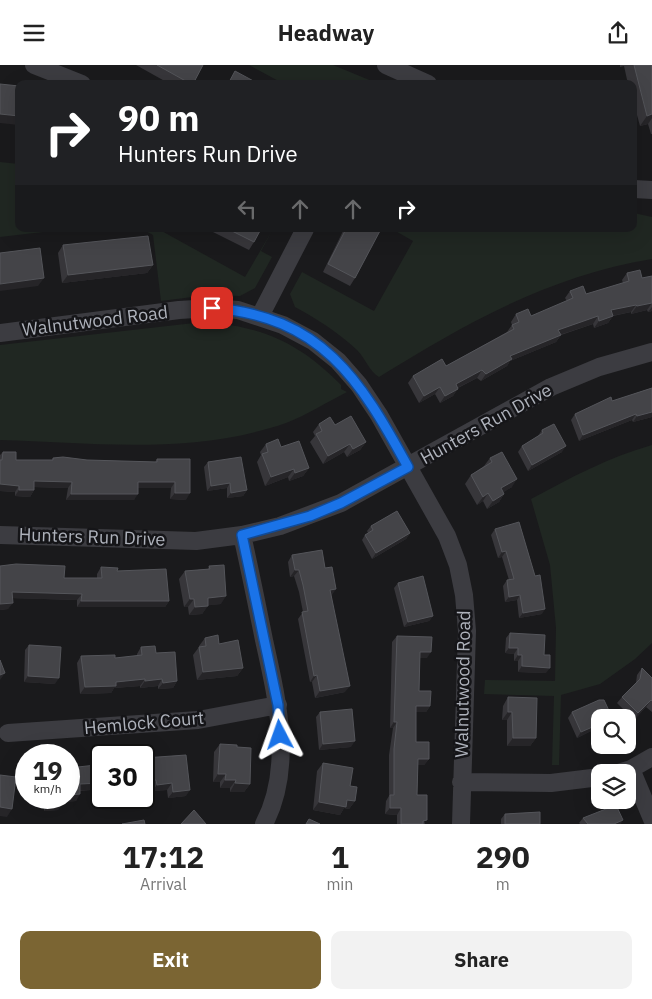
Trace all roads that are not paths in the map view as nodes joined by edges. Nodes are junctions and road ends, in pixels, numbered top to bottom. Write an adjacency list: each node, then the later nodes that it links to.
1 (34, 65): 3 (street)
2 (386, 65): 4 (street)
3 (72, 80)
4 (419, 80)
5 (637, 189): 6 (street)
6 (652, 191)
7 (304, 232): 8 (street)
8 (260, 316): 9 (street, Walnutwood Road); 11 (street, Walnutwood Road)
9 (0, 333)
10 (652, 353): 11 (street, Hunters Run Drive)
11 (408, 467): 13 (street, Hunters Run Drive); 19 (street, Walnutwood Road)
12 (0, 535): 13 (street, Hunters Run Drive)
13 (242, 535): 14 (street)
14 (278, 705): 15 (street, Hemlock Court); 22 (street)
15 (8, 733)
16 (652, 757): 17 (street)
17 (636, 765)
18 (591, 778): 19 (street)
19 (461, 782): 23 (street, Walnutwood Road)
20 (636, 791): 21 (street)
21 (652, 819)
22 (264, 824)
23 (461, 824)

